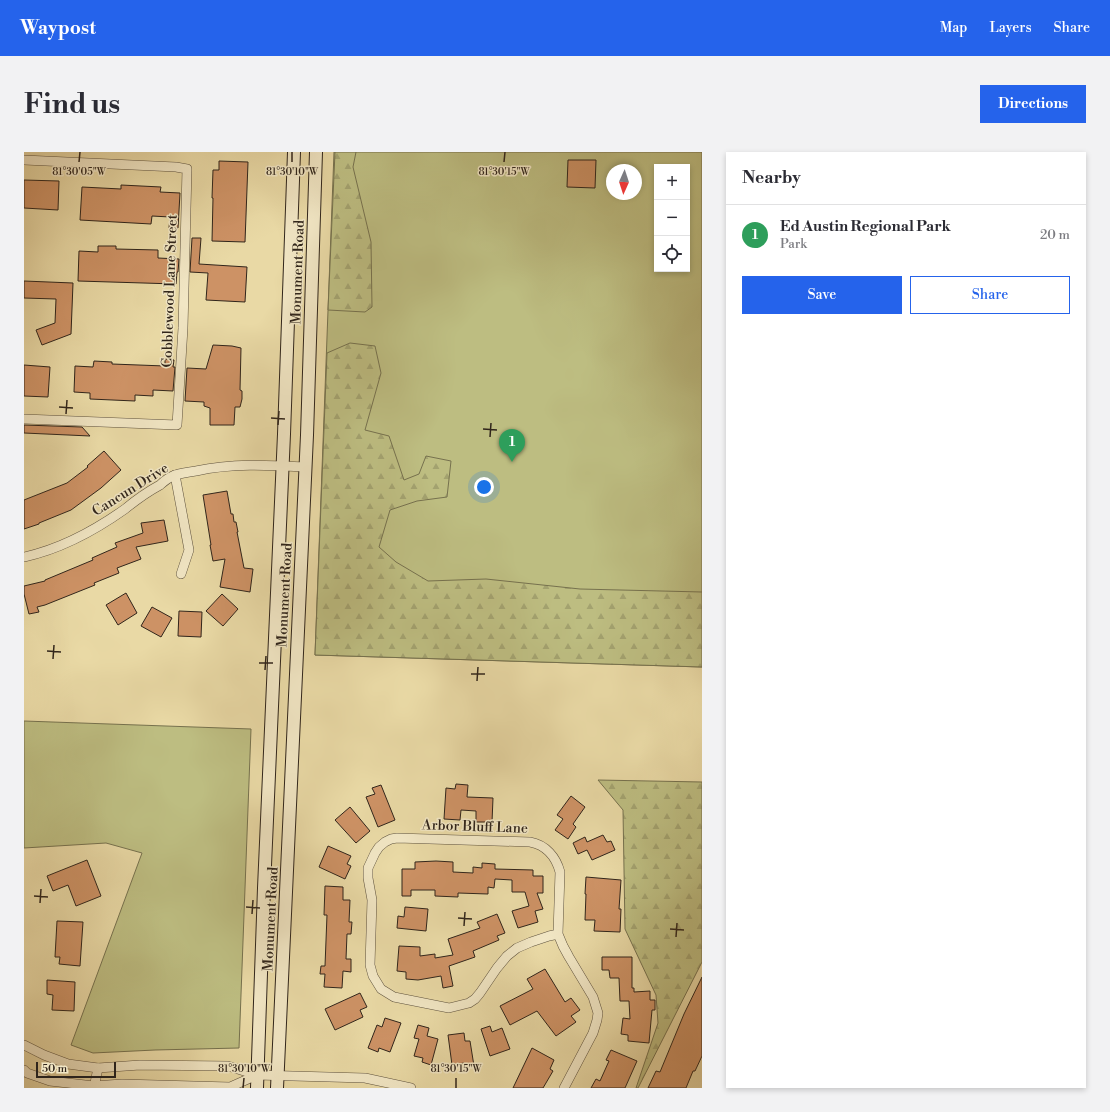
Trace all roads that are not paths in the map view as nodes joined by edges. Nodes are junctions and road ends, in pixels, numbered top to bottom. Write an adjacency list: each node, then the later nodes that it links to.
1 (294, 152): 5 (street, Monument Road)
2 (316, 152): 6 (street, Monument Road)
3 (24, 160): 4 (street, Cobblewood Lane Street)
4 (24, 419)
5 (282, 466): 6 (street, Cancun Drive); 7 (street, Cancun Drive); 14 (street, Monument Road)
6 (305, 467): 15 (street, Monument Road)
7 (175, 475): 8 (street, Cancun Drive); 9 (street)
8 (24, 556)
9 (181, 574)
10 (558, 934): 10 (street, Arbor Bluff Lane); 20 (street)
11 (24, 1044): 12 (street)
12 (98, 1068): 14 (street); 16 (street)
13 (24, 1070): 16 (street)
14 (257, 1075): 15 (street); 16 (street); 17 (street, Monument Road)
15 (278, 1075): 18 (street, Monument Road); 19 (street)
16 (94, 1087)
17 (257, 1088)
18 (277, 1088)
19 (411, 1088)
20 (564, 1088)

